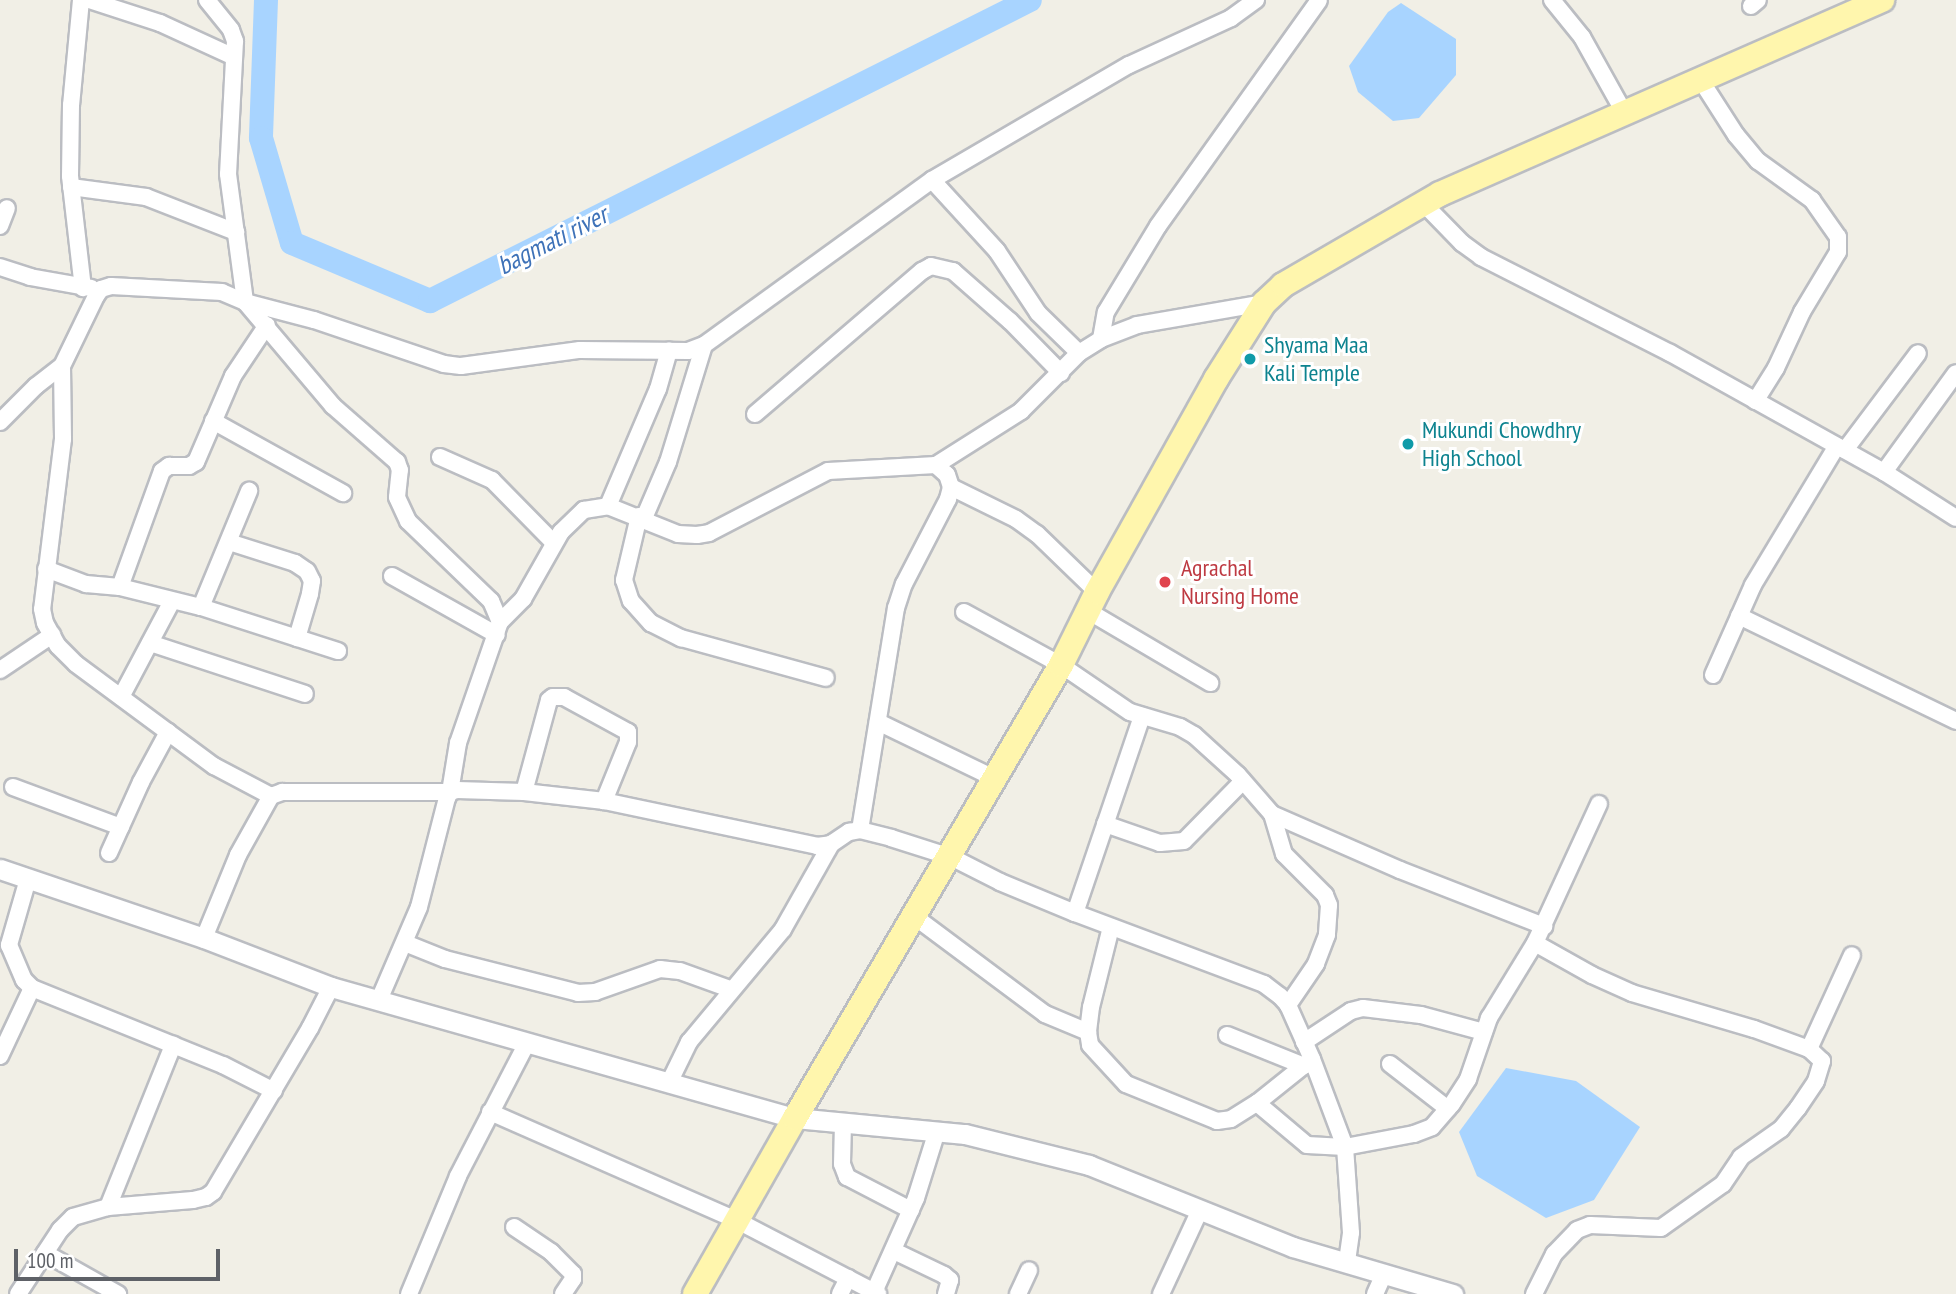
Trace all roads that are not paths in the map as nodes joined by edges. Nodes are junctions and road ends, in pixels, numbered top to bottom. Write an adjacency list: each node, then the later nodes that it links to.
1 (81, 0): 12 (street)
2 (89, 0): 8 (street)
3 (206, 0): 8 (street)
4 (1256, 0): 11 (street)
5 (1319, 0): 23 (street)
6 (1552, 0): 10 (street)
7 (1882, 0): 9 (main road)
8 (234, 57): 16 (street)
9 (1700, 79): 10 (main road); 31 (street)
10 (1624, 112): 13 (main road)
11 (932, 180): 24 (street); 27 (street)
12 (71, 187): 16 (street); 18 (street)
13 (1423, 203): 21 (main road); 31 (street)
14 (7, 208): 15 (street)
15 (0, 226)
16 (236, 232): 20 (street)
17 (0, 267): 18 (street)
18 (83, 288): 19 (street)
19 (101, 289): 20 (street); 28 (street)
20 (245, 302): 22 (street); 25 (street)
21 (1264, 303): 23 (street); 51 (main road)
22 (267, 325): 33 (street); 55 (street)
23 (1101, 339): 27 (street)
24 (704, 345): 25 (street); 43 (street)
25 (669, 351): 42 (street)
26 (1918, 353): 35 (street)
27 (1079, 354): 29 (street)
28 (62, 366): 34 (street); 47 (street)
29 (1061, 373): 32 (street); 37 (street)
30 (1956, 373): 38 (street)
31 (1755, 401): 35 (street)
32 (755, 414)
33 (213, 421): 41 (street); 49 (street)
34 (0, 422)
35 (1841, 448): 38 (street); 54 (street)
36 (440, 457): 46 (street)
37 (936, 465): 39 (street); 43 (street)
38 (1884, 472): 44 (street)
39 (951, 487): 51 (street); 69 (street)
40 (249, 491): 45 (street)
41 (343, 493)
42 (608, 506): 43 (street); 46 (street)
43 (641, 517): 63 (street)
44 (1956, 518)
45 (229, 542): 52 (street); 57 (street)
46 (554, 543): 55 (street)
47 (46, 569): 49 (street); 56 (street)
48 (392, 576): 55 (street)
49 (120, 587): 50 (street)
50 (172, 601): 52 (street); 58 (street)
51 (1093, 602): 60 (main road); 64 (street)
52 (201, 607): 57 (street)
53 (964, 612): 60 (street)
54 (1739, 616): 62 (street); 68 (street)
55 (499, 628): 74 (street)
56 (52, 635): 61 (street); 66 (street)
57 (297, 638): 59 (street)
58 (150, 643): 65 (street); 66 (street)
59 (338, 651)
60 (1061, 665): 67 (street); 71 (main road)
61 (0, 670)
62 (1713, 675)
63 (826, 678)
64 (1210, 683)
65 (305, 694)
66 (121, 697): 70 (street)
67 (1142, 716): 72 (street); 80 (street)
68 (1956, 720)
69 (878, 722): 71 (street); 82 (street)
70 (168, 732): 76 (street); 81 (street)
71 (996, 779): 85 (main road)
72 (1243, 781): 79 (street); 80 (street)
73 (13, 787): 81 (street)
74 (450, 792): 75 (street); 76 (street); 94 (street)
75 (523, 792): 77 (street); 77 (street)
76 (271, 796): 92 (street)
77 (604, 801): 83 (street)
78 (1599, 804): 90 (street)
79 (1272, 814): 90 (street); 101 (street)
80 (1105, 824): 88 (street)
81 (121, 827): 84 (street)
82 (860, 830): 83 (street); 85 (street)
83 (831, 844): 99 (street)
84 (109, 853)
85 (951, 857): 88 (street); 89 (main road)
86 (0, 869): 87 (street)
87 (27, 879): 92 (street); 93 (street)
88 (1075, 913): 91 (street)
89 (915, 917): 102 (street); 117 (main road)
90 (1544, 926): 95 (street)
91 (1111, 927): 101 (street); 102 (street)
92 (204, 938): 97 (street)
93 (5, 943): 98 (street)
94 (405, 943): 99 (street); 100 (street)
95 (1535, 943): 103 (street); 108 (street)
96 (1852, 955): 108 (street)
97 (331, 987): 100 (street); 113 (street)
98 (32, 988): 107 (street); 109 (street)
99 (730, 989): 112 (street)
100 (379, 1000): 106 (street)
101 (1288, 1004): 105 (street)
102 (1088, 1032): 114 (street)
103 (1484, 1032): 105 (street); 115 (street)
104 (1227, 1035): 110 (street)
105 (1304, 1042): 110 (street)
106 (527, 1043): 112 (street); 116 (street)
107 (173, 1045): 113 (street); 121 (street)
108 (1809, 1049): 144 (street)
109 (0, 1056)
110 (1308, 1062): 114 (street); 120 (street)
111 (1390, 1064): 115 (street)
112 (669, 1083): 117 (street)
113 (274, 1091): 121 (street)
114 (1257, 1103): 120 (street)
115 (1448, 1109): 120 (street)
116 (490, 1112): 124 (street); 136 (street)
117 (794, 1118): 118 (street); 124 (main road)
118 (843, 1123): 119 (street); 122 (street)
119 (937, 1131): 122 (street); 123 (street)
120 (1345, 1147): 128 (street)
121 (108, 1207): 127 (street)
122 (911, 1210): 126 (street)
123 (1200, 1210): 128 (street); 141 (street)
124 (737, 1221): 131 (street); 132 (main road)
125 (514, 1227): 137 (street)
126 (894, 1251): 133 (street); 139 (street)
127 (45, 1253): 134 (street); 135 (street)
128 (1347, 1263): 130 (street)
129 (1028, 1270): 140 (street)
130 (1384, 1274): 142 (street); 143 (street)
131 (848, 1278): 133 (street); 138 (street)
132 (697, 1293)
133 (876, 1293)
134 (18, 1294)
135 (118, 1294)
136 (410, 1294)
137 (563, 1294)
138 (840, 1294)
139 (946, 1294)
140 (1018, 1294)
141 (1161, 1294)
142 (1375, 1294)
143 (1453, 1294)
144 (1534, 1294)

